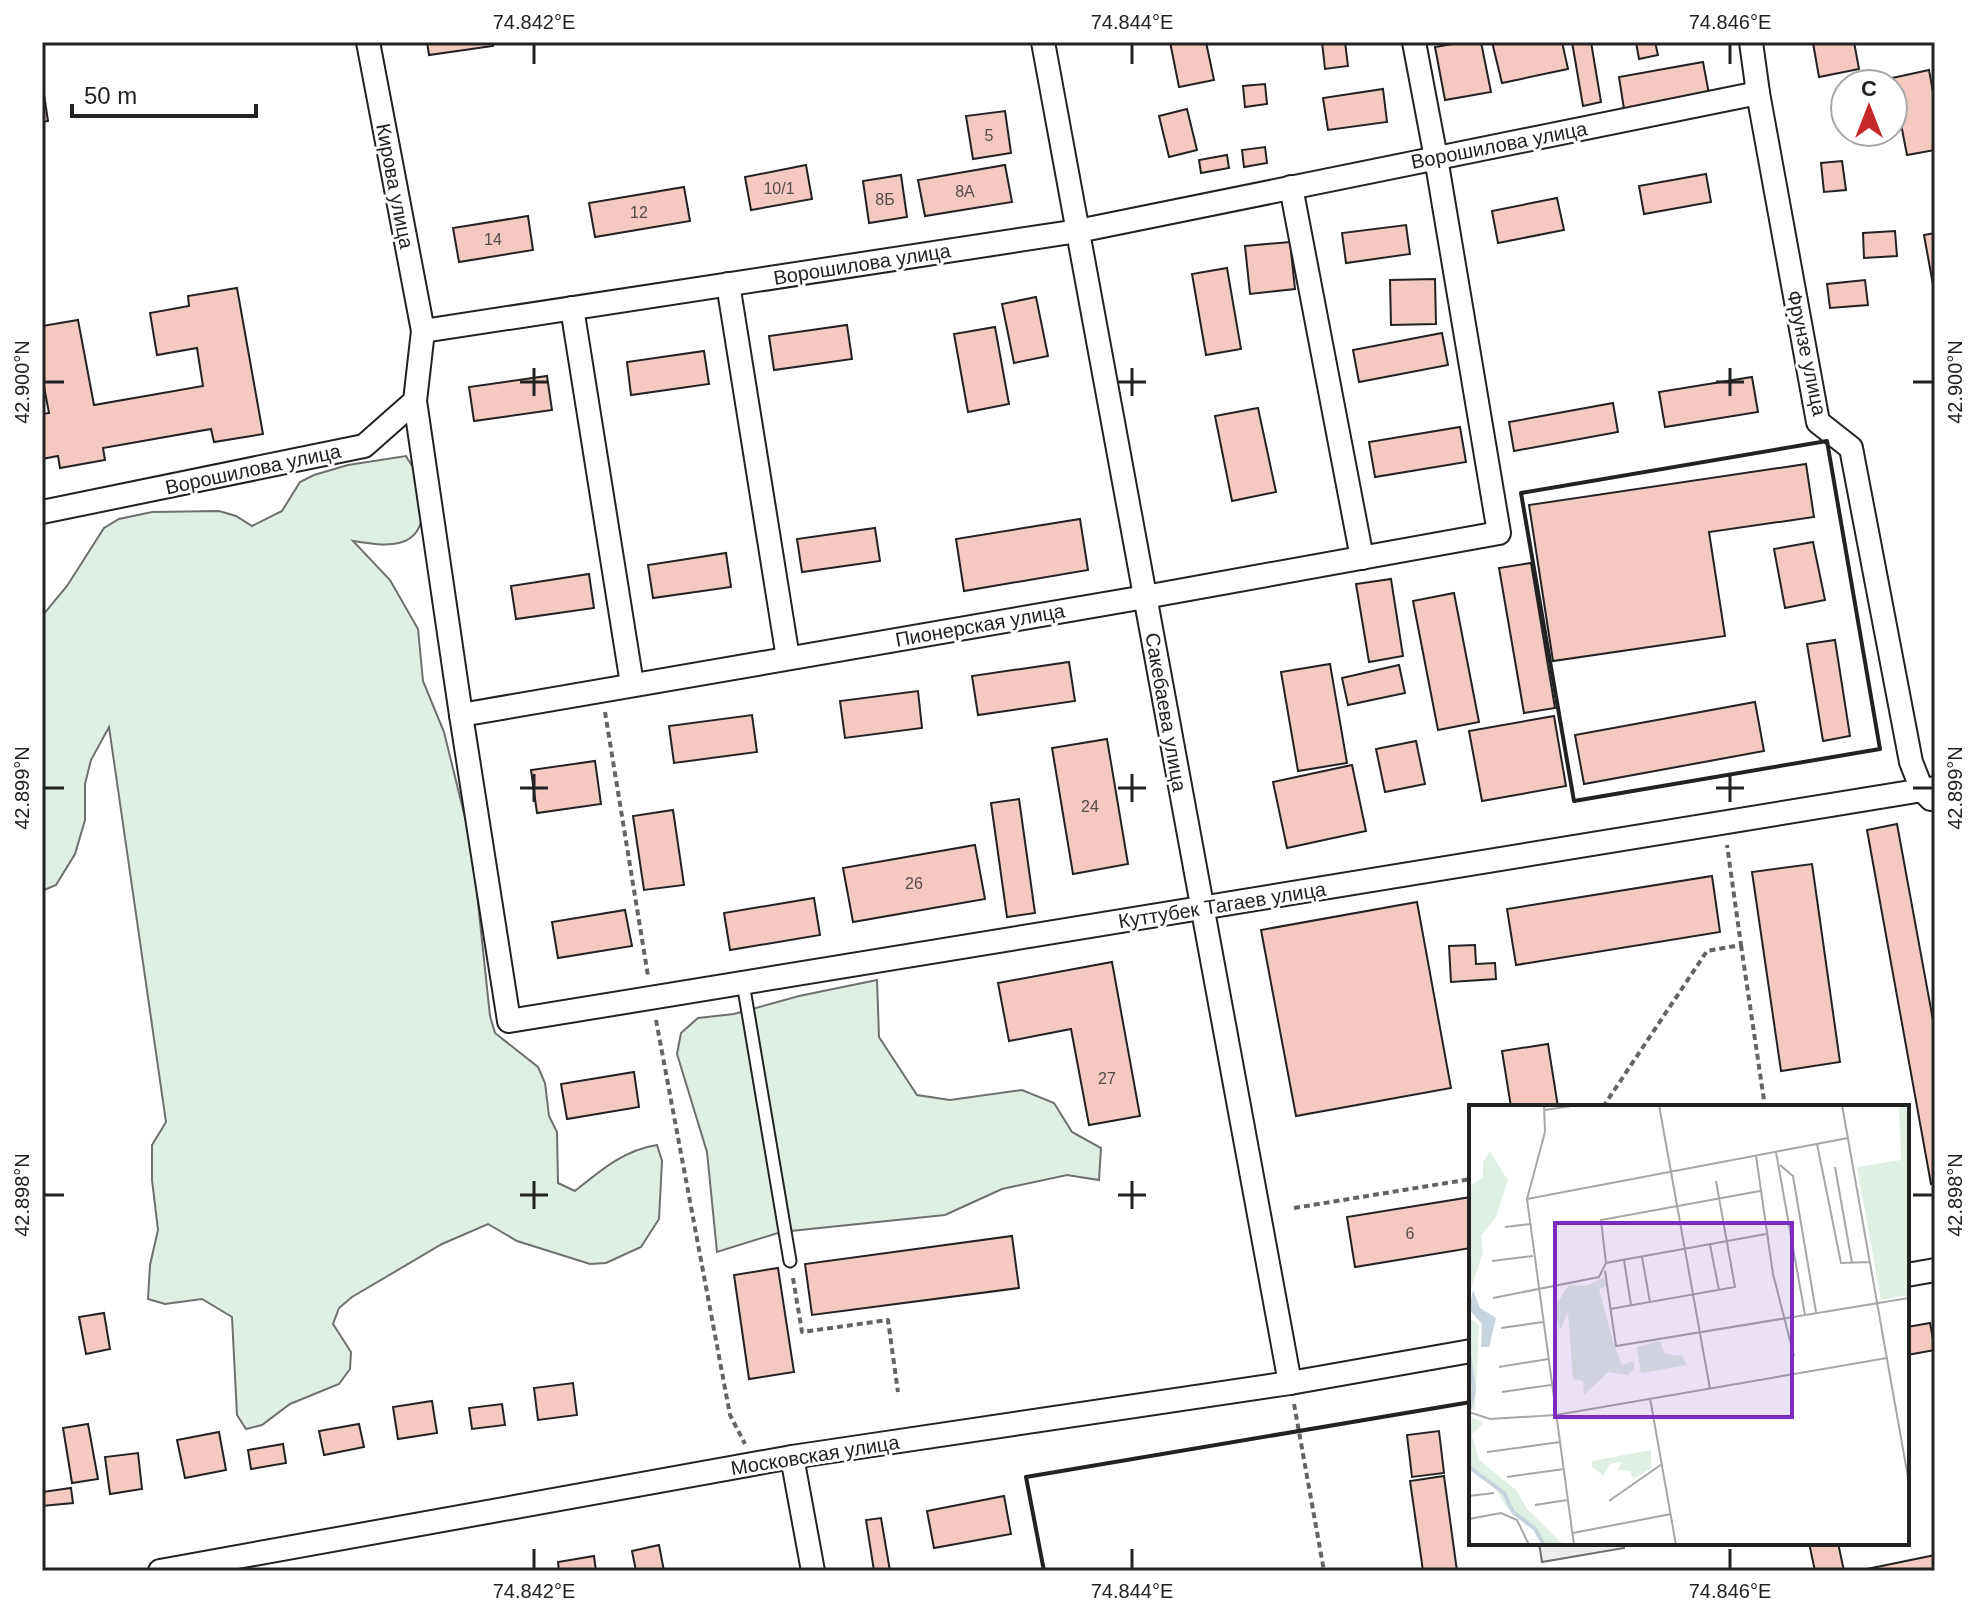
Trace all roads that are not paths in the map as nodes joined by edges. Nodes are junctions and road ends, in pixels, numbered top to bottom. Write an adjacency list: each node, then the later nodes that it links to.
1 (368, 42): 11 (street, Кирова улица)
2 (1043, 42): 8 (street, Сакебаева улица)
3 (1414, 42): 6 (street)
4 (1751, 42): 5 (street, Фрунзе улица)
5 (1758, 93): 6 (street, Ворошилова улица); 19 (street, Фрунзе улица)
6 (1436, 158): 7 (street, Ворошилова улица); 14 (street, Пионерская улица)
7 (1291, 187): 8 (street, Ворошилова улица); 14 (street)
8 (1078, 231): 9 (street, Ворошилова улица); 15 (street, Сакебаева улица)
9 (728, 284): 10 (street, Ворошилова улица); 16 (street)
10 (572, 308): 11 (street, Ворошилова улица); 17 (street)
11 (423, 331): 12 (street)
12 (415, 401): 13 (street, Ворошилова улица); 18 (street)
13 (42, 512)
14 (1362, 558): 15 (street, Пионерская улица)
15 (1145, 597): 16 (street, Пионерская улица); 20 (street, Сакебаева улица)
16 (788, 658): 17 (street, Пионерская улица)
17 (632, 684): 18 (street, Пионерская улица)
18 (461, 715): 21 (street, Куттубек Тагаев улица)
19 (1931, 794): 20 (street, Куттубек Тагаев улица)
20 (1202, 908): 21 (street, Куттубек Тагаев улица); 26 (street, Сакебаева улица)
21 (743, 983): 22 (lane)
22 (790, 1261)
23 (1935, 1270): 24 (street)
24 (1909, 1275)
25 (1469, 1351): 26 (street, Московская улица)
26 (1290, 1383): 27 (street, Московская улица)
27 (792, 1457): 28 (street, Московская улица); 29 (street)
28 (160, 1571)
29 (813, 1571)

